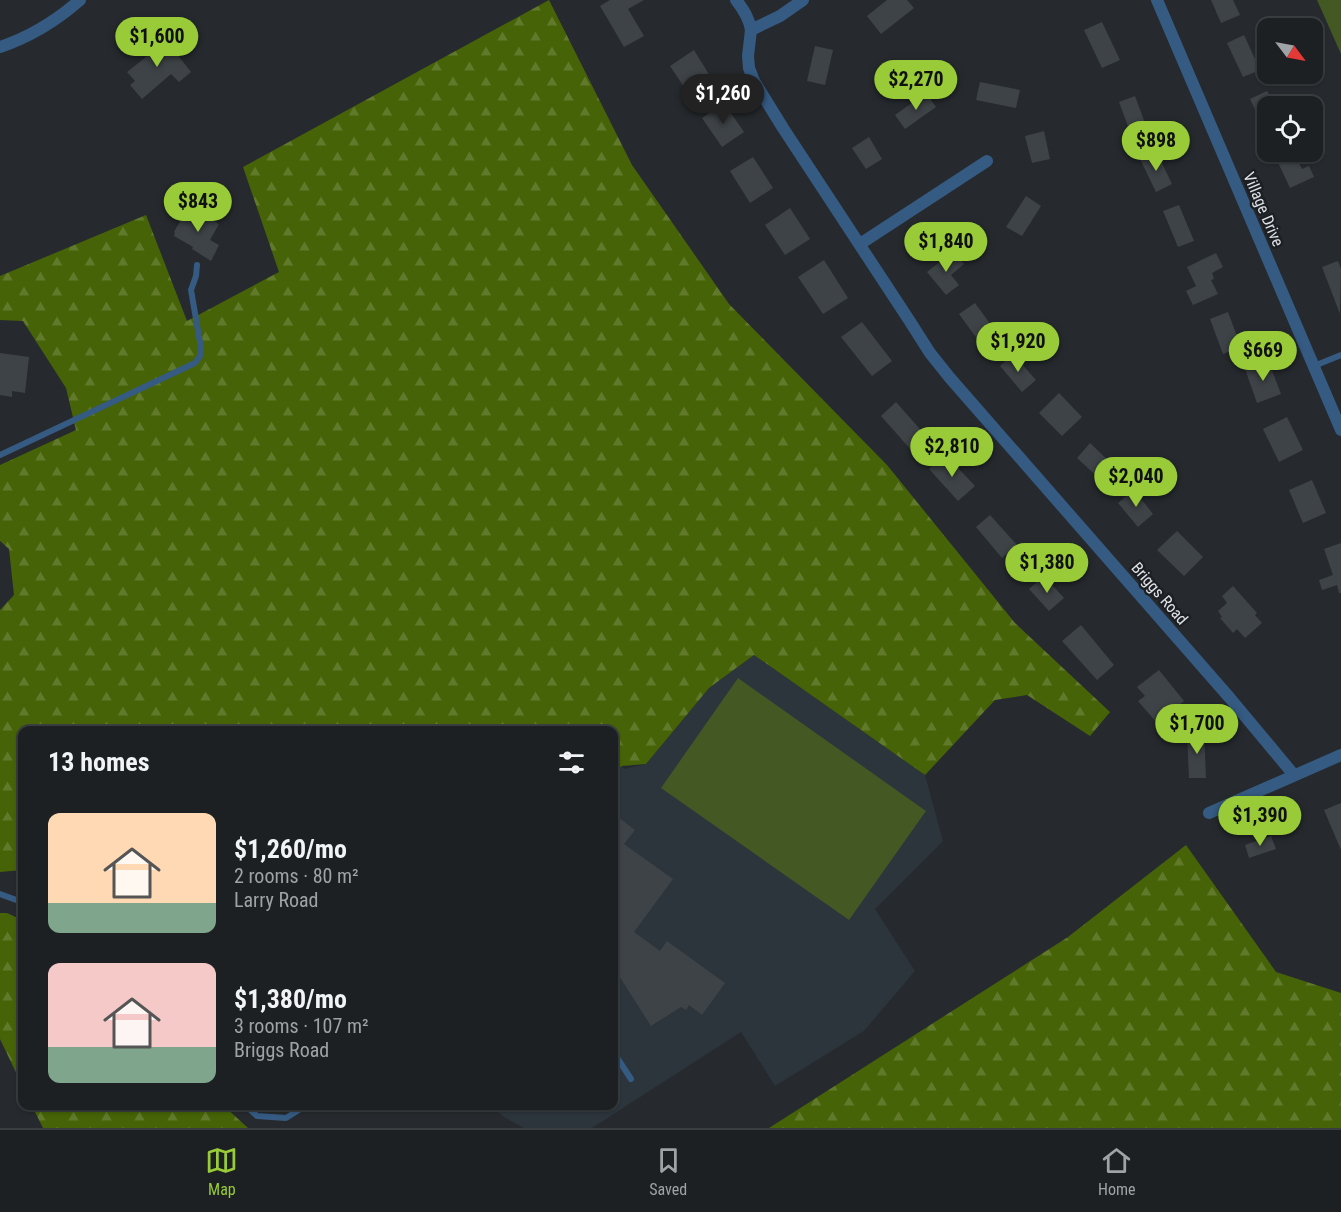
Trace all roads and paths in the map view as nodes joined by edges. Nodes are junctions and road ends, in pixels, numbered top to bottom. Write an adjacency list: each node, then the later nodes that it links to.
1 (80, 0): 6 (street)
2 (736, 0): 5 (street)
3 (803, 0): 5 (street)
4 (1157, 0): 11 (street, Village Drive)
5 (751, 30): 8 (street, Briggs Road)
6 (0, 47)
7 (987, 161): 8 (street)
8 (860, 244): 15 (street, Briggs Road)
9 (197, 265): 13 (lane)
10 (1341, 355): 11 (lane)
11 (1314, 367): 12 (street, Village Drive)
12 (1341, 430)
13 (0, 455)
14 (1341, 755): 15 (street)
15 (1294, 775): 16 (street)
16 (1209, 813)
17 (0, 894): 18 (lane)
18 (18, 901)
19 (618, 1059): 20 (lane)
20 (631, 1079)
21 (250, 1110): 22 (lane)
22 (299, 1110)

